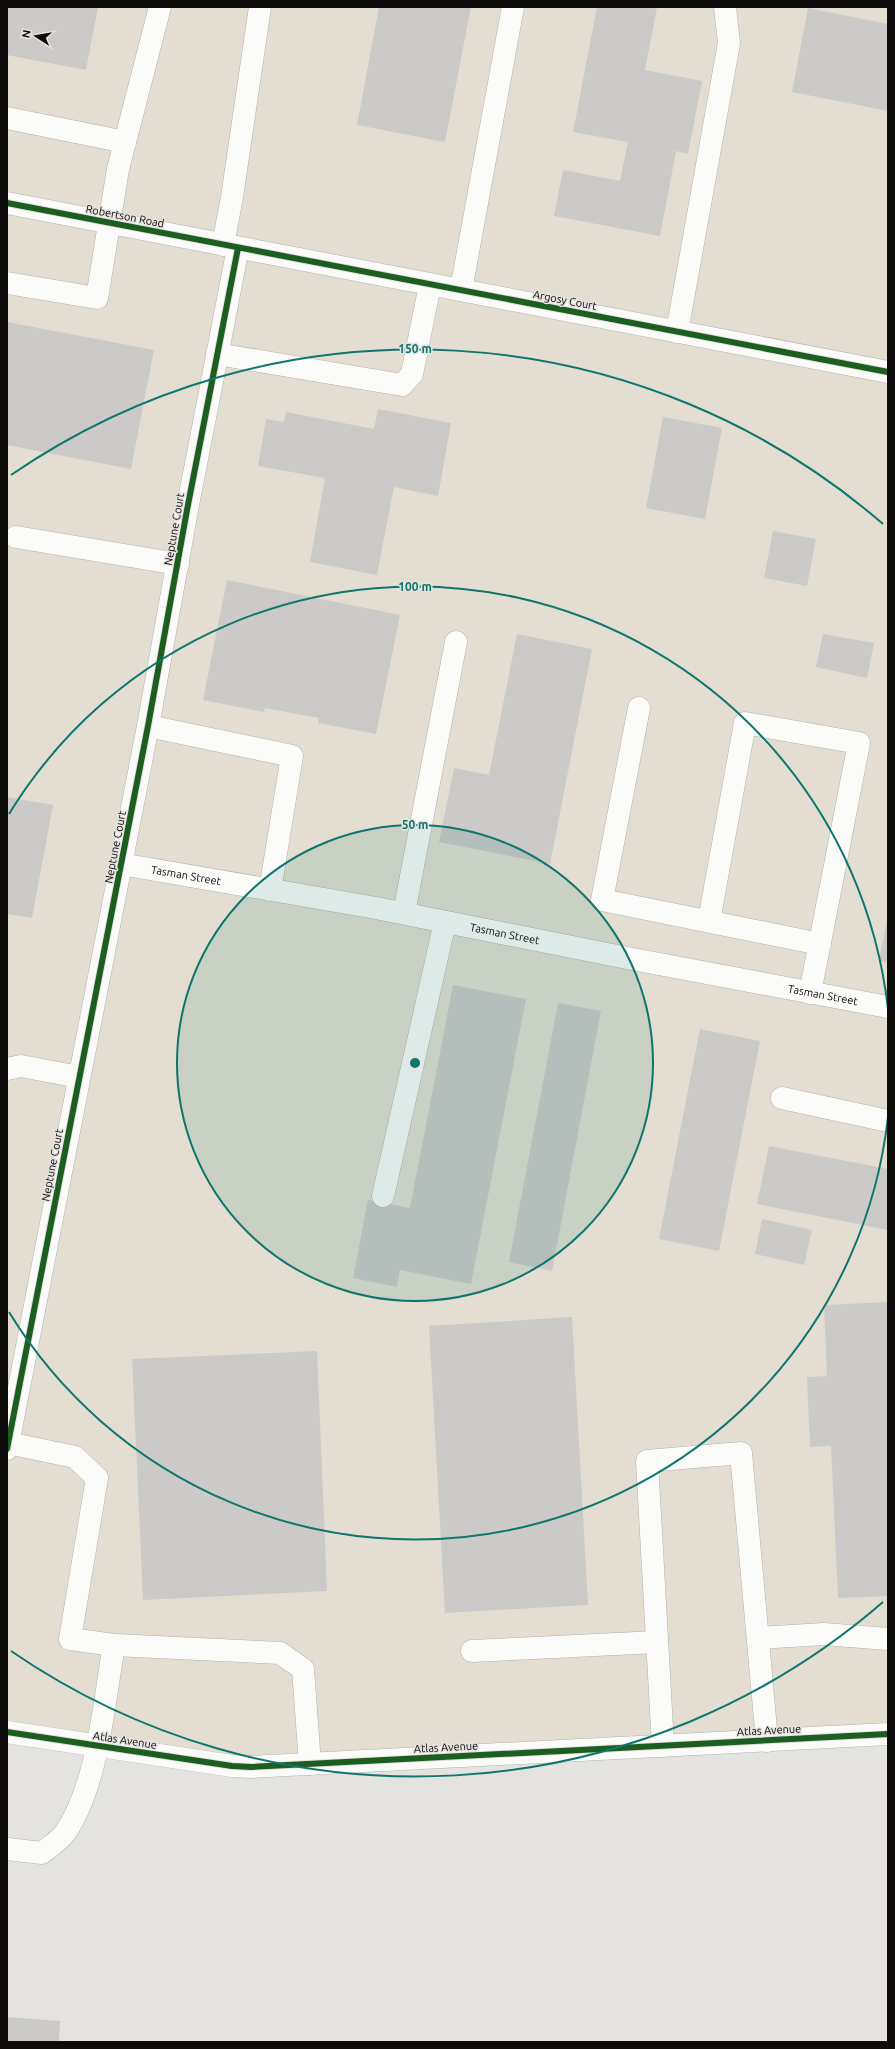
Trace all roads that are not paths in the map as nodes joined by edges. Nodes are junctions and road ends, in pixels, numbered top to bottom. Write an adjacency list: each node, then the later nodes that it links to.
1 (160, 7): 6 (street)
2 (260, 7): 9 (street, Neptune Court)
3 (513, 7): 12 (street)
4 (725, 7): 13 (street)
5 (7, 118): 6 (street)
6 (125, 142): 8 (street)
7 (7, 203): 8 (street, Robertson Road)
8 (109, 222): 9 (street, Robertson Road); 10 (street)
9 (231, 246): 11 (street, Argosy Court); 14 (street, Neptune Court)
10 (7, 283)
11 (430, 285): 12 (street, Argosy Court); 14 (street)
12 (461, 290): 13 (street, Argosy Court)
13 (677, 332): 15 (street, Argosy Court)
14 (218, 354): 17 (street, Neptune Court)
15 (888, 372)
16 (16, 537): 17 (street)
17 (178, 564): 20 (street, Neptune Court)
18 (456, 642): 23 (street)
19 (639, 708): 24 (street)
20 (148, 726): 21 (street, Neptune Court); 22 (street)
21 (121, 864): 22 (street, Tasman Street); 30 (street, Neptune Court)
22 (270, 890): 23 (street, Tasman Street)
23 (404, 913): 25 (street, Tasman Street)
24 (709, 921): 26 (street); 26 (street)
25 (445, 922): 27 (street, Tasman Street); 33 (street)
26 (820, 944): 27 (street)
27 (810, 993): 28 (street, Tasman Street)
28 (888, 1007)
29 (7, 1069): 30 (street)
30 (79, 1077): 34 (street, Neptune Court)
31 (782, 1098): 32 (street)
32 (888, 1121)
33 (383, 1196)
34 (8, 1446): 38 (street)
35 (758, 1638): 36 (street); 37 (street); 42 (street)
36 (888, 1639)
37 (657, 1642): 39 (street); 44 (street)
38 (114, 1645): 43 (street); 45 (street)
39 (472, 1651)
40 (7, 1732): 43 (street, Atlas Avenue)
41 (888, 1734): 42 (street, Atlas Avenue)
42 (767, 1741): 44 (street, Atlas Avenue)
43 (96, 1746): 45 (street, Atlas Avenue); 46 (street)
44 (663, 1746): 45 (street, Atlas Avenue)
45 (310, 1764)
46 (7, 1850)

